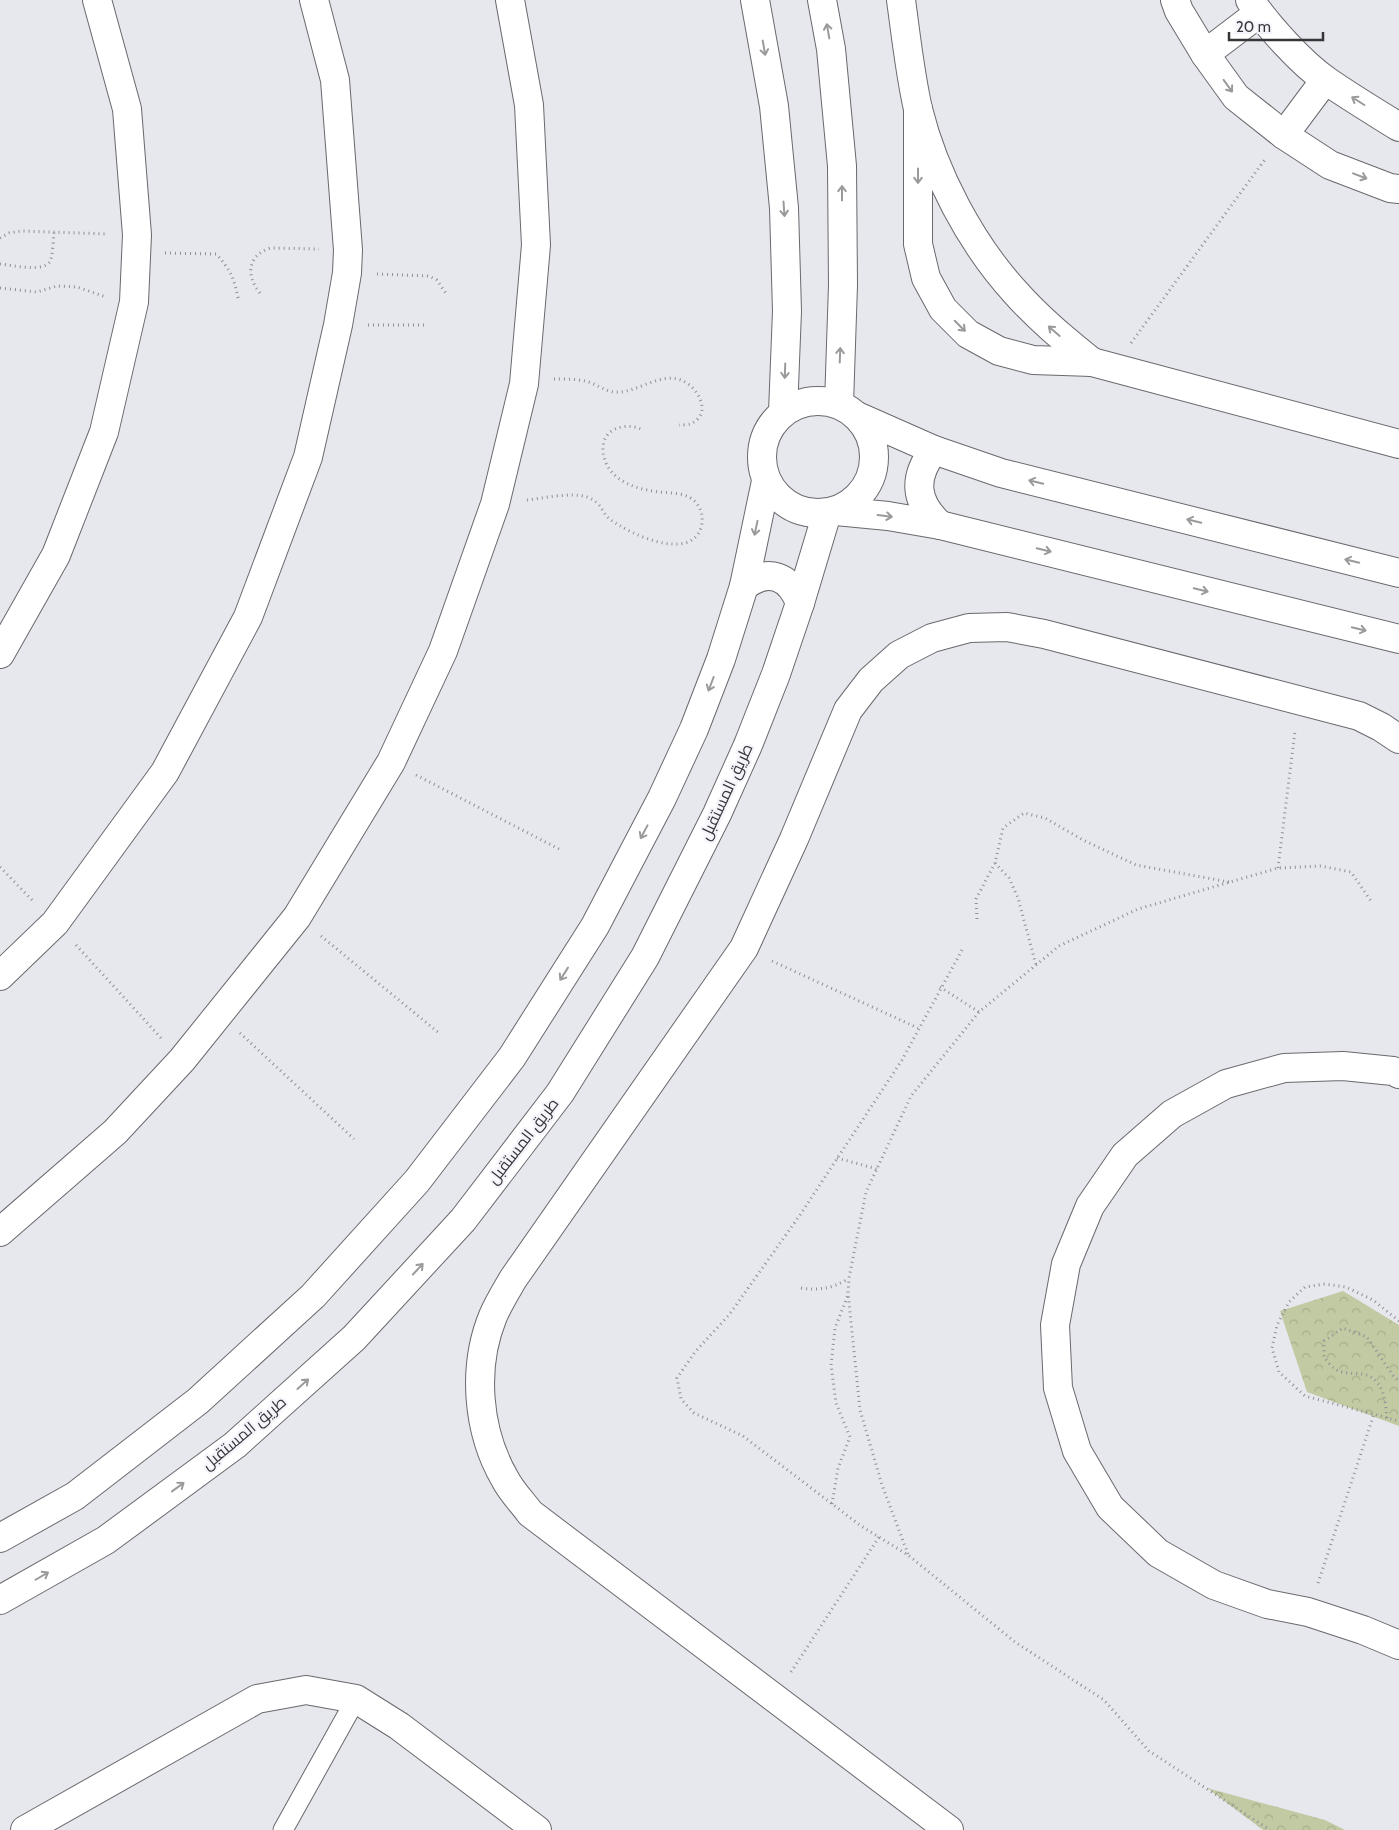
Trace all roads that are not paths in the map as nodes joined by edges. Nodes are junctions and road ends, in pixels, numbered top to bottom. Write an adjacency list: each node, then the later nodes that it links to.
1 (97, 0): 27 (street)
2 (314, 0): 29 (street)
3 (510, 0): 31 (street)
4 (755, 0): 17 (street, one-way to 17)
5 (822, 0): 16 (street, one-way to 5)
6 (901, 0): 11 (street)
7 (1175, 0): 9 (street)
8 (1255, 6): 9 (street); 10 (street)
9 (1204, 54): 13 (street, one-way to 13)
10 (1326, 80): 12 (street, one-way to 10); 13 (street)
11 (918, 109): 15 (street, one-way to 11); 15 (street, one-way to 15)
12 (1399, 127)
13 (1284, 135): 14 (street, one-way to 14)
14 (1399, 189)
15 (1102, 365): 18 (street)
16 (848, 410): 17 (street); 19 (street); 21 (street)
17 (783, 412): 20 (street)
18 (1399, 444)
19 (934, 450): 22 (street); 23 (street, one-way to 19)
20 (766, 481): 21 (street); 24 (street, one-way to 24)
21 (832, 512): 22 (street, one-way to 22); 25 (street, طريق المستقبل)
22 (940, 525): 26 (street, one-way to 26)
23 (1399, 573)
24 (744, 586): 25 (street); 32 (street, one-way to 32)
25 (800, 603): 33 (street, طريق المستقبل, one-way to 25)
26 (1399, 639)
27 (0, 654)
28 (1399, 738): 39 (street)
29 (0, 976)
30 (1397, 1068): 34 (street)
31 (0, 1232)
32 (0, 1538)
33 (0, 1600)
34 (1399, 1645)
35 (356, 1699): 36 (street); 37 (lane); 38 (street)
36 (25, 1830)
37 (283, 1830)
38 (537, 1830)
39 (949, 1830)

